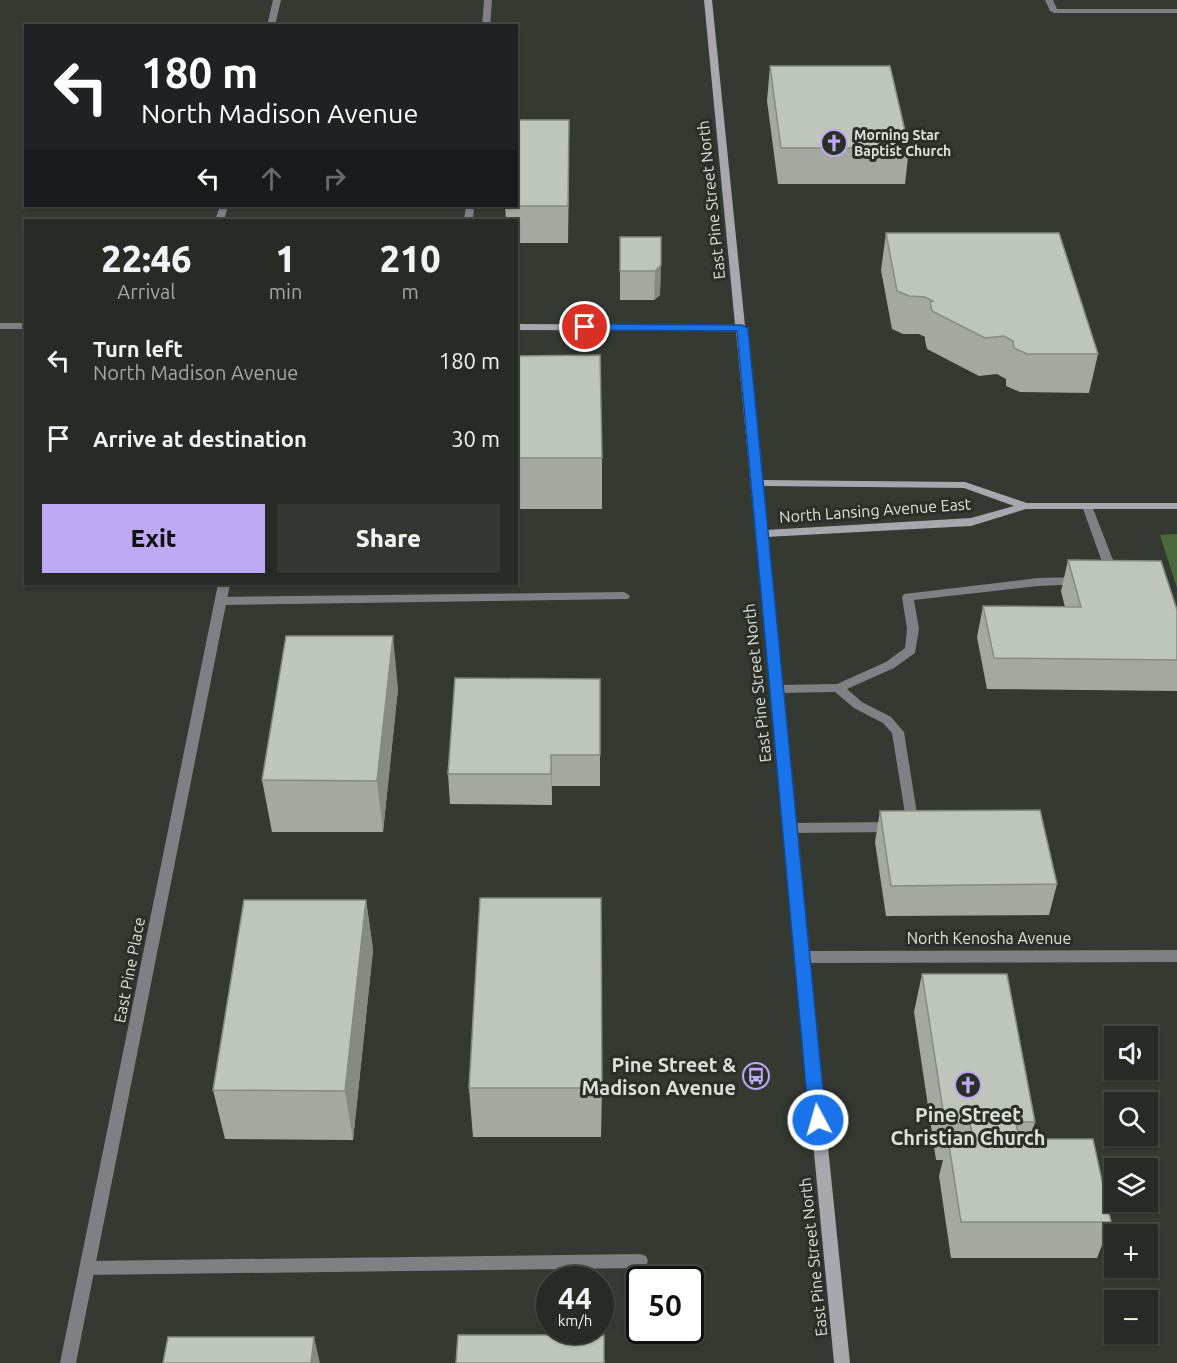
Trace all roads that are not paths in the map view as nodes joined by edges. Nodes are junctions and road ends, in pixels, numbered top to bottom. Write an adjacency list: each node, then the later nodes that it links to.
1 (277, 0): 6 (street)
2 (488, 0): 7 (street)
3 (708, 0): 11 (main road, East Pine Street North)
4 (1049, 0): 5 (street)
5 (1177, 11)
6 (271, 24)
7 (486, 24)
8 (0, 326): 9 (street)
9 (24, 326)
10 (518, 327): 11 (main road)
11 (742, 328): 12 (main road, East Pine Street North)
12 (757, 483): 13 (main road, North Lansing Avenue East); 16 (main road, East Pine Street North)
13 (1026, 506): 14 (main road, North Lansing Avenue East); 16 (main road, North Lansing Avenue East)
14 (1087, 506): 15 (main road, North Lansing Avenue East); 20 (street)
15 (1177, 506)
16 (760, 534): 21 (main road, East Pine Street North)
17 (225, 585): 19 (street, East Pine Place)
18 (624, 596): 19 (street)
19 (221, 601): 26 (street, East Pine Place)
20 (838, 688): 21 (street); 22 (street)
21 (776, 689): 22 (main road, East Pine Street North)
22 (789, 828): 24 (main road, East Pine Street North)
23 (1177, 956): 24 (street, North Kenosha Avenue)
24 (802, 957): 28 (main road, East Pine Street North)
25 (640, 1261): 26 (street)
26 (87, 1268): 27 (street, East Pine Place)
27 (69, 1363)
28 (842, 1363)

